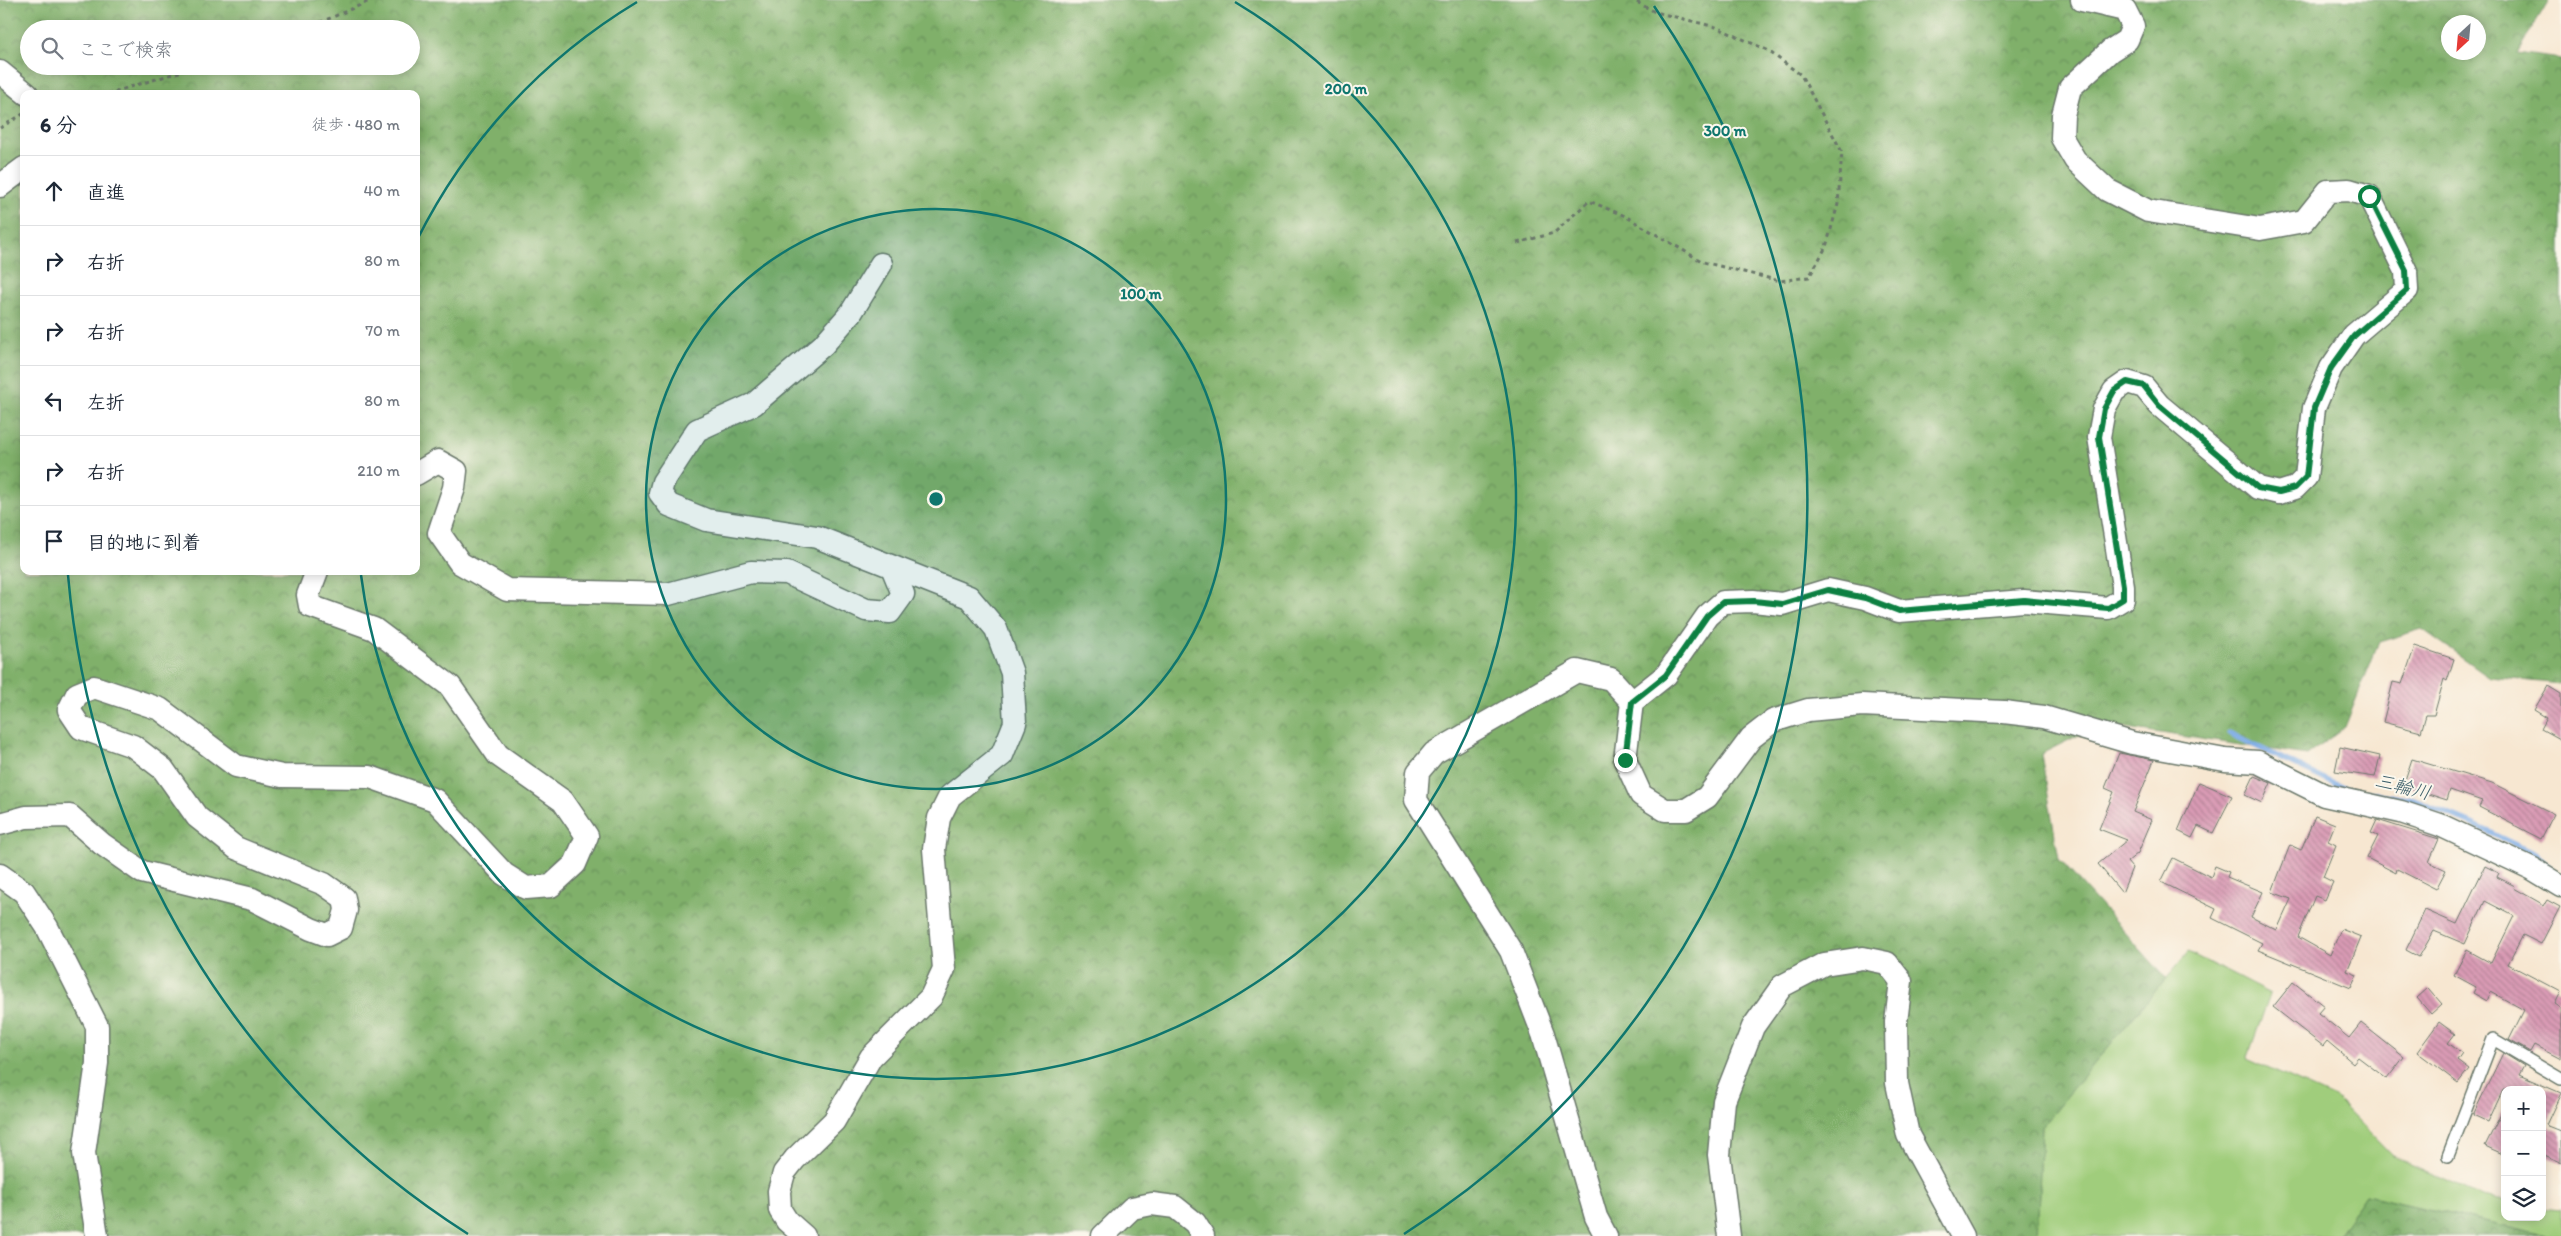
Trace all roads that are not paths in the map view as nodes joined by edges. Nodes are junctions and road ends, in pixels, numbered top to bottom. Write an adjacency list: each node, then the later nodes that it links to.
1 (2082, 0): 10 (street)
2 (0, 72): 3 (street)
3 (22, 90)
4 (20, 171): 5 (street)
5 (0, 186)
6 (880, 264): 8 (street)
7 (420, 472): 8 (street)
8 (892, 567): 17 (street)
9 (316, 575): 11 (street)
10 (1632, 702): 13 (street); 20 (street)
11 (0, 824)
12 (0, 875): 16 (street)
13 (2561, 886)
14 (2561, 1079): 15 (lane)
15 (2448, 1156)
16 (97, 1236)
17 (804, 1236)
18 (1103, 1236): 19 (street)
19 (1203, 1236)
20 (1606, 1236)
21 (1730, 1236): 22 (street)
22 (1963, 1236)

